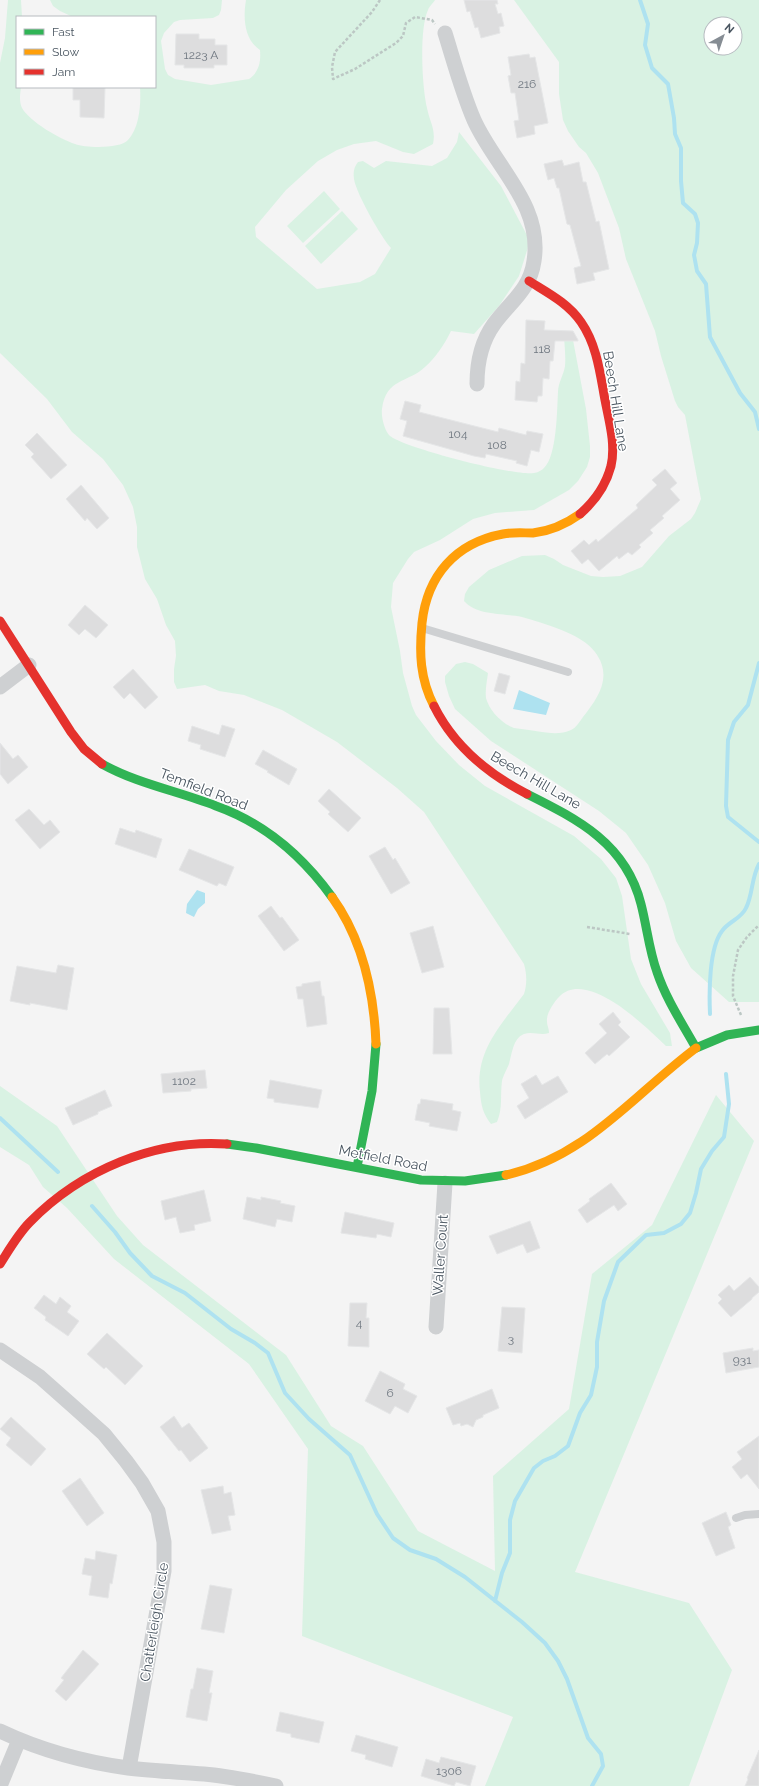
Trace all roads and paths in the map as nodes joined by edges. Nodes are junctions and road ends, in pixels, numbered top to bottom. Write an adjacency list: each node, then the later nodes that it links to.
1 (380, 0): 2 (path)
2 (445, 33): 3 (street)
3 (529, 281): 4 (street); 6 (street, Beech Hill Lane)
4 (477, 384)
5 (0, 621): 7 (street, Temfield Road)
6 (422, 628): 8 (lane); 15 (street, Beech Hill Lane)
7 (29, 666): 9 (street); 16 (street, Temfield Road)
8 (568, 672)
9 (0, 687)
10 (759, 924): 14 (path)
11 (587, 926): 12 (path)
12 (633, 934)
13 (759, 1030): 14 (street, Metfield Road)
14 (744, 1031): 15 (street, Metfield Road)
15 (696, 1048): 17 (street, Metfield Road)
16 (357, 1167): 17 (street, Metfield Road); 18 (street, Metfield Road)
17 (445, 1183): 19 (street, Waller Court)
18 (0, 1264)
19 (436, 1327)
20 (0, 1350): 25 (street, Chatterleigh Circle)
21 (759, 1514): 22 (lane)
22 (736, 1518)
23 (0, 1731): 24 (street)
24 (19, 1740): 25 (street); 26 (street)
25 (129, 1768): 27 (street)
26 (0, 1786)
27 (276, 1786)

